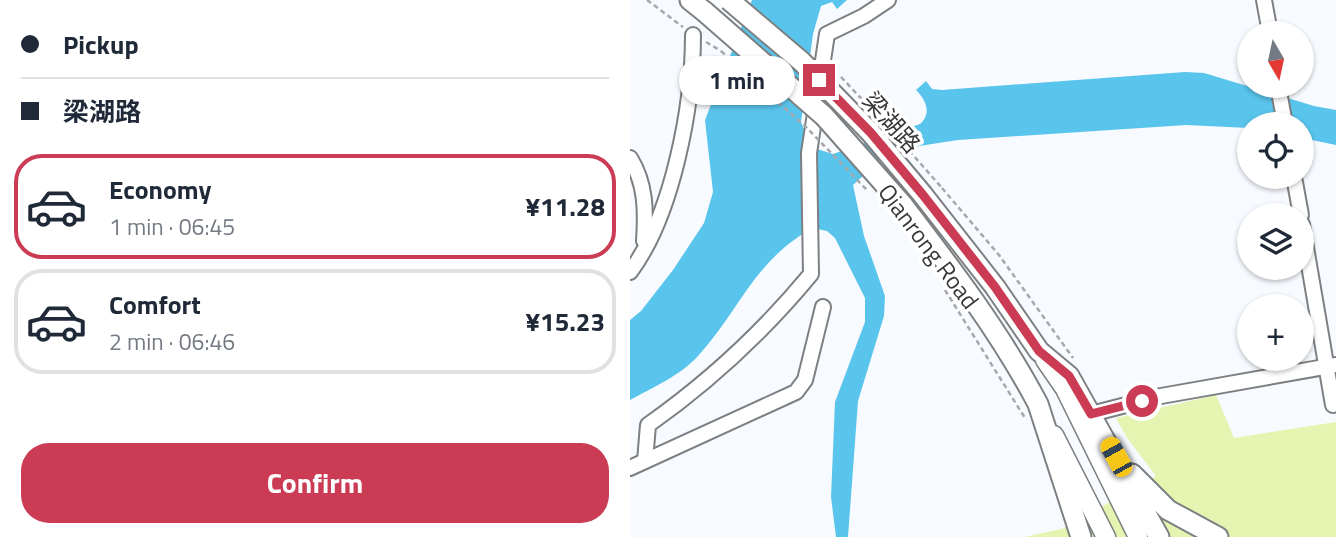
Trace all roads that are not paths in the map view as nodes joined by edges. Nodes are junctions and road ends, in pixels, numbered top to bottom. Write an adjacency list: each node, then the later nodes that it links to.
1 (729, 0): 12 (highway, 梁湖路, bridge)
2 (888, 0): 18 (street)
3 (1264, 0): 5 (street)
4 (698, 6): 15 (highway, bridge)
5 (1268, 21)
6 (693, 35): 8 (street)
7 (630, 158): 8 (street)
8 (644, 248): 9 (street)
9 (630, 272)
10 (1313, 280): 13 (street)
11 (823, 306): 18 (street)
12 (1039, 351): 16 (highway, 梁湖路); 24 (main road)
13 (1331, 366): 14 (street); 16 (street)
14 (1334, 405)
15 (1031, 411): 20 (highway); 23 (main road)
16 (1091, 414): 17 (highway, 梁湖路)
17 (1105, 437): 25 (highway); 26 (highway)
18 (645, 461): 19 (street)
19 (630, 468)
20 (1070, 496): 21 (main road); 22 (highway)
21 (1070, 537)
22 (1081, 537)
23 (1106, 537)
24 (1138, 537)
25 (1159, 537)
26 (1218, 537)

